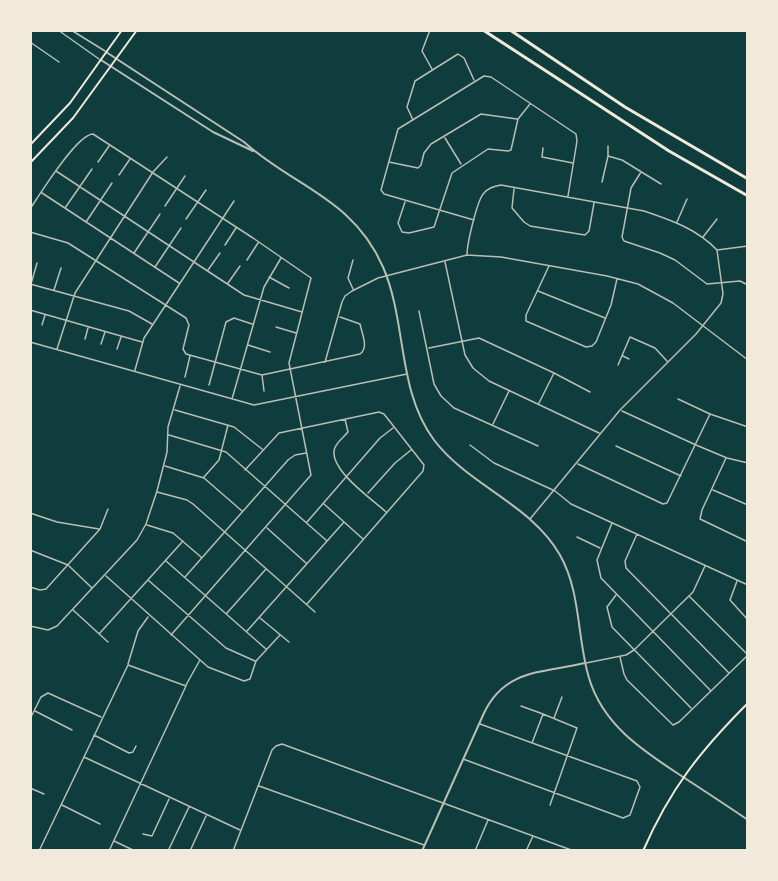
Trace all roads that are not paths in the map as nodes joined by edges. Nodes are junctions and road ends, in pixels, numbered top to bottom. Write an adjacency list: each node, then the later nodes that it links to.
1 (58, 30): 11 (street)
2 (71, 30): 9 (street)
3 (122, 30): 9 (main road)
4 (137, 30): 10 (main road)
5 (430, 30): 14 (street)
6 (483, 30): 49 (main road)
7 (510, 30): 39 (main road)
8 (30, 42): 12 (street)
9 (106, 52): 10 (street); 11 (main road)
10 (117, 59): 13 (main road); 24 (street)
11 (101, 60): 13 (street); 21 (main road)
12 (59, 62)
13 (112, 66): 24 (street); 30 (main road)
14 (432, 69): 15 (street); 18 (street)
15 (475, 81): 16 (street); 18 (street)
16 (530, 103): 17 (street); 31 (street)
17 (518, 119): 19 (street); 32 (street)
18 (413, 120): 29 (street)
19 (445, 137): 29 (street); 32 (street)
20 (110, 144): 27 (street); 28 (street); 34 (street)
21 (30, 145)
22 (608, 146): 26 (street)
23 (543, 148): 31 (street)
24 (256, 152): 95 (street)
25 (167, 156): 36 (street)
26 (608, 156): 35 (street); 40 (street)
27 (131, 158): 36 (street); 37 (street)
28 (98, 162)
29 (389, 162): 52 (street)
30 (30, 163)
31 (574, 163): 48 (street)
32 (462, 165): 60 (street)
33 (92, 169): 43 (street)
34 (55, 170): 43 (street); 47 (street)
35 (641, 171): 42 (street); 57 (street)
36 (153, 172): 45 (street); 62 (street)
37 (119, 175)
38 (185, 176): 45 (street)
39 (748, 179)
40 (602, 182)
41 (112, 183): 51 (street)
42 (661, 184)
43 (80, 186): 51 (street); 58 (street)
44 (514, 188): 48 (street); 55 (street); 66 (street)
45 (177, 189): 54 (street); 56 (street)
46 (206, 190): 54 (street)
47 (41, 192): 58 (street); 59 (street)
48 (567, 196): 55 (street)
49 (748, 196)
50 (687, 199): 68 (street)
51 (100, 200): 62 (street); 67 (street)
52 (405, 200): 60 (street); 60 (street)
53 (234, 201): 63 (street)
54 (198, 202): 63 (street); 64 (street)
55 (594, 202): 57 (street)
56 (165, 206)
57 (626, 207): 68 (street); 98 (street)
58 (65, 208): 67 (street)
59 (30, 209)
60 (441, 210): 66 (street)
61 (160, 214): 72 (street)
62 (125, 216): 72 (street); 74 (street)
63 (222, 218): 69 (street); 88 (street)
64 (186, 219)
65 (717, 219): 73 (street)
66 (474, 220): 82 (street)
67 (86, 222): 74 (street)
68 (677, 222): 73 (street)
69 (237, 227): 75 (street); 76 (street)
70 (181, 228): 77 (street)
71 (30, 232): 84 (street)
72 (148, 232): 77 (street); 80 (street)
73 (703, 237): 79 (street)
74 (111, 238): 80 (street); 84 (street)
75 (259, 242): 83 (street); 85 (street)
76 (225, 245)
77 (169, 246): 88 (street); 92 (street)
78 (748, 246): 79 (street)
79 (717, 250): 98 (street)
80 (135, 253): 92 (street)
81 (220, 253): 94 (street)
82 (467, 255): 87 (street); 90 (street)
83 (282, 257): 96 (street); 112 (street)
84 (96, 259): 107 (street); 109 (street)
85 (247, 260)
86 (352, 260): 104 (street)
87 (445, 261): 95 (street); 129 (street)
88 (194, 262): 94 (street); 99 (street)
89 (37, 263): 100 (street)
90 (550, 265): 97 (street); 106 (street)
91 (240, 266): 101 (street)
92 (155, 267): 99 (street)
93 (61, 268): 105 (street)
94 (208, 270): 101 (street)
95 (386, 276): 104 (street); 148 (street)
96 (268, 277): 103 (street); 108 (street)
97 (617, 278): 115 (street); 120 (street)
98 (722, 282): 102 (street); 120 (street)
99 (180, 283): 109 (street)
100 (30, 284): 105 (street)
101 (227, 284): 108 (street)
102 (748, 285)
103 (289, 288)
104 (353, 290): 114 (street)
105 (54, 291): 107 (street)
106 (537, 291): 115 (street); 115 (street)
107 (73, 296): 116 (street); 118 (street)
108 (260, 301): 112 (street); 117 (street)
109 (166, 305): 118 (street); 136 (street)
110 (30, 311): 113 (street)
111 (419, 311): 132 (street)
112 (302, 312): 124 (street)
113 (45, 314): 116 (street); 119 (street)
114 (338, 316): 142 (street); 142 (street)
115 (605, 318)
116 (66, 320): 121 (street); 134 (street)
117 (253, 324): 131 (street); 141 (street)
118 (152, 325): 128 (street)
119 (42, 326)
120 (703, 326): 139 (street); 140 (street)
121 (89, 327): 123 (street); 126 (street)
122 (276, 327): 124 (street)
123 (105, 331): 125 (street); 130 (street)
124 (297, 333): 145 (street)
125 (121, 336): 128 (street); 133 (street)
126 (85, 339)
127 (30, 342): 134 (street)
128 (142, 342): 146 (street)
129 (462, 342): 132 (street); 147 (street); 154 (street)
130 (101, 344)
131 (248, 344): 135 (street); 144 (street)
132 (428, 348): 165 (street)
133 (117, 349)
134 (57, 350): 146 (street)
135 (270, 351)
136 (190, 356): 141 (street); 150 (street)
137 (622, 356): 138 (street); 140 (street); 143 (street)
138 (629, 360)
139 (748, 360)
140 (668, 361): 161 (street)
141 (215, 362): 144 (street); 152 (street)
142 (325, 362): 145 (street)
143 (618, 365)
144 (241, 369): 149 (street); 157 (street)
145 (289, 370): 149 (street); 156 (street)
146 (134, 372): 151 (street)
147 (554, 373): 155 (street); 159 (street)
148 (408, 374): 156 (street); 199 (street)
149 (262, 375): 153 (street)
150 (185, 377)
151 (180, 385): 157 (street); 160 (street)
152 (209, 385)
153 (264, 391)
154 (509, 391): 159 (street); 165 (street)
155 (590, 392)
156 (295, 398): 157 (street); 167 (street)
157 (232, 399)
158 (678, 399): 162 (street)
159 (539, 404): 169 (street)
160 (173, 410): 164 (street); 170 (street)
161 (620, 410): 169 (street); 172 (street)
162 (710, 414): 166 (street); 172 (street)
163 (345, 419): 167 (street); 168 (street); 185 (street)
164 (228, 425): 176 (street); 177 (street)
165 (493, 425): 173 (street)
166 (748, 427)
167 (302, 428): 177 (street); 178 (street)
168 (394, 428): 175 (street); 185 (street)
169 (600, 434): 180 (street)
170 (168, 435): 176 (street); 182 (street)
171 (470, 445): 189 (street)
172 (696, 445): 179 (street); 184 (street)
173 (538, 446)
174 (616, 446): 184 (street)
175 (411, 449): 191 (street); 198 (street)
176 (221, 450): 183 (street); 186 (street)
177 (262, 450): 183 (street)
178 (307, 453): 187 (street); 192 (street)
179 (727, 458): 181 (street); 188 (street)
180 (577, 463): 184 (street); 189 (street)
181 (748, 463)
182 (163, 466): 186 (street); 190 (street)
183 (245, 470): 187 (street)
184 (681, 476)
185 (346, 477): 191 (street); 193 (street)
186 (204, 478): 196 (street)
187 (265, 486): 192 (street); 196 (street)
188 (712, 489): 194 (street); 212 (street)
189 (555, 490): 199 (street); 201 (street)
190 (157, 491): 203 (street); 206 (street)
191 (367, 495): 198 (street)
192 (286, 504): 202 (street); 204 (street)
193 (323, 504): 200 (street); 202 (street)
194 (748, 505)
195 (108, 509): 205 (street)
196 (242, 512): 206 (street)
197 (30, 513): 205 (street)
198 (387, 513): 209 (street)
199 (530, 519): 258 (street)
200 (344, 522): 209 (street); 211 (street)
201 (613, 522): 207 (street); 213 (street)
202 (306, 523): 211 (street)
203 (146, 525): 210 (street); 223 (street)
204 (266, 527): 214 (street); 219 (street)
205 (100, 529): 220 (street)
206 (224, 532): 214 (street); 217 (street)
207 (637, 533): 221 (street); 239 (street)
208 (577, 537): 213 (street)
209 (364, 539): 235 (street)
210 (183, 541): 217 (street); 218 (street)
211 (327, 541): 219 (street)
212 (748, 542)
213 (601, 548): 231 (street)
214 (245, 550): 222 (street); 232 (street)
215 (31, 551): 216 (street); 220 (street)
216 (30, 555)
217 (201, 557): 224 (street)
218 (166, 561): 224 (street); 225 (street)
219 (307, 563): 228 (street)
220 (68, 565): 229 (street); 230 (street)
221 (705, 565): 226 (street); 233 (street)
222 (266, 569): 228 (street); 238 (street)
223 (105, 576): 230 (street); 234 (street)
224 (185, 577): 232 (street)
225 (148, 580): 234 (street); 240 (street)
226 (737, 580): 227 (street); 243 (street)
227 (748, 585)
228 (286, 586): 235 (street); 242 (street)
229 (30, 587)
230 (93, 588): 236 (street)
231 (616, 595): 246 (street); 253 (street)
232 (206, 596): 238 (street); 240 (street)
233 (689, 596): 239 (street); 254 (street)
234 (131, 599): 241 (street); 247 (street)
235 (307, 604): 237 (street)
236 (73, 610): 244 (street); 247 (street)
237 (315, 612)
238 (226, 614): 245 (street)
239 (671, 614): 246 (street); 260 (street)
240 (188, 615): 248 (street); 257 (street)
241 (149, 616): 248 (street); 259 (street)
242 (259, 617): 245 (street); 249 (street)
243 (748, 620)
244 (30, 626)
245 (247, 631): 252 (street)
246 (653, 632): 253 (street); 262 (street)
247 (99, 634): 250 (street)
248 (171, 635): 256 (street)
249 (280, 635): 251 (street); 252 (street)
250 (108, 642)
251 (289, 642)
252 (267, 650): 257 (street)
253 (634, 650): 255 (street); 266 (street)
254 (748, 655): 260 (street)
255 (620, 657): 258 (street); 266 (street)
256 (200, 660): 257 (street); 261 (street)
257 (256, 661)
258 (586, 663): 272 (street); 280 (street)
259 (128, 665): 261 (street); 269 (street)
260 (729, 673): 262 (street)
261 (186, 686): 281 (street)
262 (711, 690): 266 (street)
263 (562, 697): 270 (street)
264 (748, 703): 280 (main road)
265 (521, 706): 268 (street)
266 (692, 709)
267 (34, 711): 269 (street); 271 (street); 273 (street)
268 (543, 714): 270 (street); 275 (street)
269 (102, 717): 274 (street)
270 (554, 718): 277 (street)
271 (30, 719)
272 (479, 723): 275 (street); 279 (street)
273 (72, 730)
274 (94, 734): 276 (street); 278 (street)
275 (532, 742): 277 (street)
276 (136, 746)
277 (568, 756): 284 (street); 284 (street)
278 (83, 757): 281 (street); 288 (street)
279 (462, 759): 284 (street); 287 (street)
280 (683, 777): 293 (street); 310 (main road)
281 (140, 784): 286 (street); 298 (street)
282 (258, 786): 287 (street); 295 (street); 299 (street)
283 (30, 788): 285 (street)
284 (555, 793): 289 (street)
285 (44, 794)
286 (169, 798): 290 (street); 296 (street)
287 (443, 802): 292 (street); 299 (street)
288 (61, 804): 294 (street); 300 (street)
289 (550, 805)
290 (189, 807): 291 (street); 303 (street)
291 (207, 815): 295 (street); 304 (street)
292 (489, 820): 297 (street); 307 (street)
293 (748, 820)
294 (100, 824)
295 (241, 830): 305 (street)
296 (143, 834)
297 (533, 836): 308 (street); 309 (street)
298 (114, 841): 301 (street); 302 (street)
299 (425, 845): 306 (street)
300 (39, 851)
301 (109, 851)
302 (135, 851)
303 (168, 851)
304 (190, 851)
305 (233, 851)
306 (422, 851)
307 (475, 851)
308 (526, 851)
309 (574, 851)
310 (643, 851)

